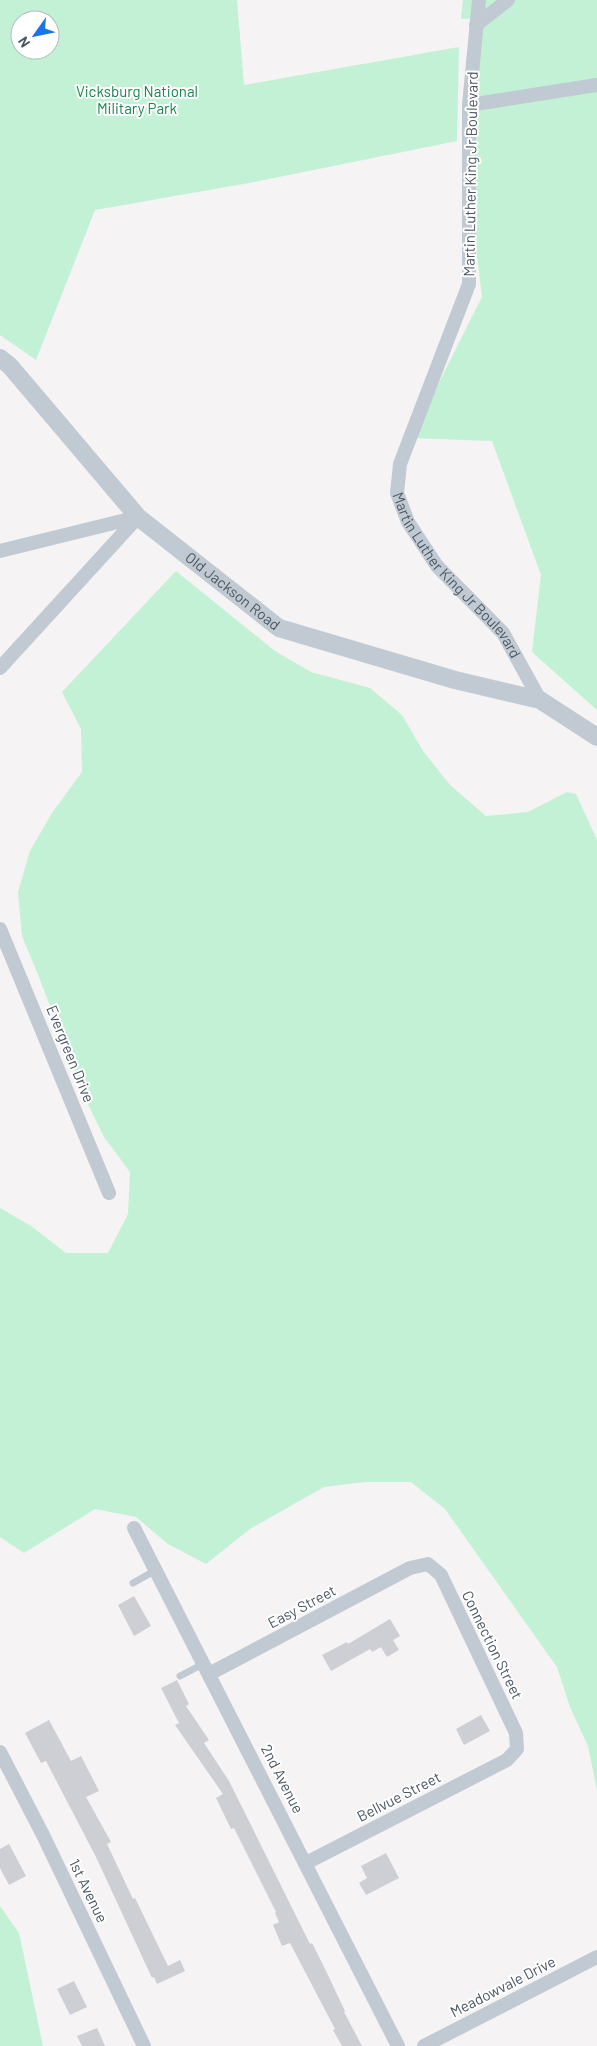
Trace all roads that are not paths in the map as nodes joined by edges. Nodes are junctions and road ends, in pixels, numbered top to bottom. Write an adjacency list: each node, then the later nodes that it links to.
1 (479, 0): 3 (street, Martin Luther King Jr Boulevard)
2 (508, 0): 3 (street)
3 (476, 25): 5 (street, Martin Luther King Jr Boulevard)
4 (597, 85): 5 (street)
5 (469, 105): 10 (street, Martin Luther King Jr Boulevard)
6 (0, 358): 7 (street, Old Jackson Road)
7 (138, 517): 8 (street); 9 (street); 10 (street, Old Jackson Road)
8 (0, 551)
9 (0, 668)
10 (540, 700): 11 (street, Martin Luther King Jr Boulevard)
11 (597, 737)
12 (0, 928): 13 (street, Evergreen Drive)
13 (109, 1192)
14 (134, 1528): 16 (street, 2nd Avenue)
15 (410, 1568): 18 (street, Easy Street); 21 (street, Connection Street)
16 (156, 1570): 17 (lane); 18 (street, 2nd Avenue)
17 (132, 1583)
18 (206, 1669): 19 (lane); 22 (street, 2nd Avenue)
19 (180, 1676)
20 (0, 1752): 24 (street, 1st Avenue)
21 (507, 1760): 22 (street, Bellvue Street)
22 (306, 1863): 25 (street, 2nd Avenue)
23 (597, 1957): 26 (street, Meadowvale Drive)
24 (144, 2046)
25 (398, 2046)
26 (424, 2046)

